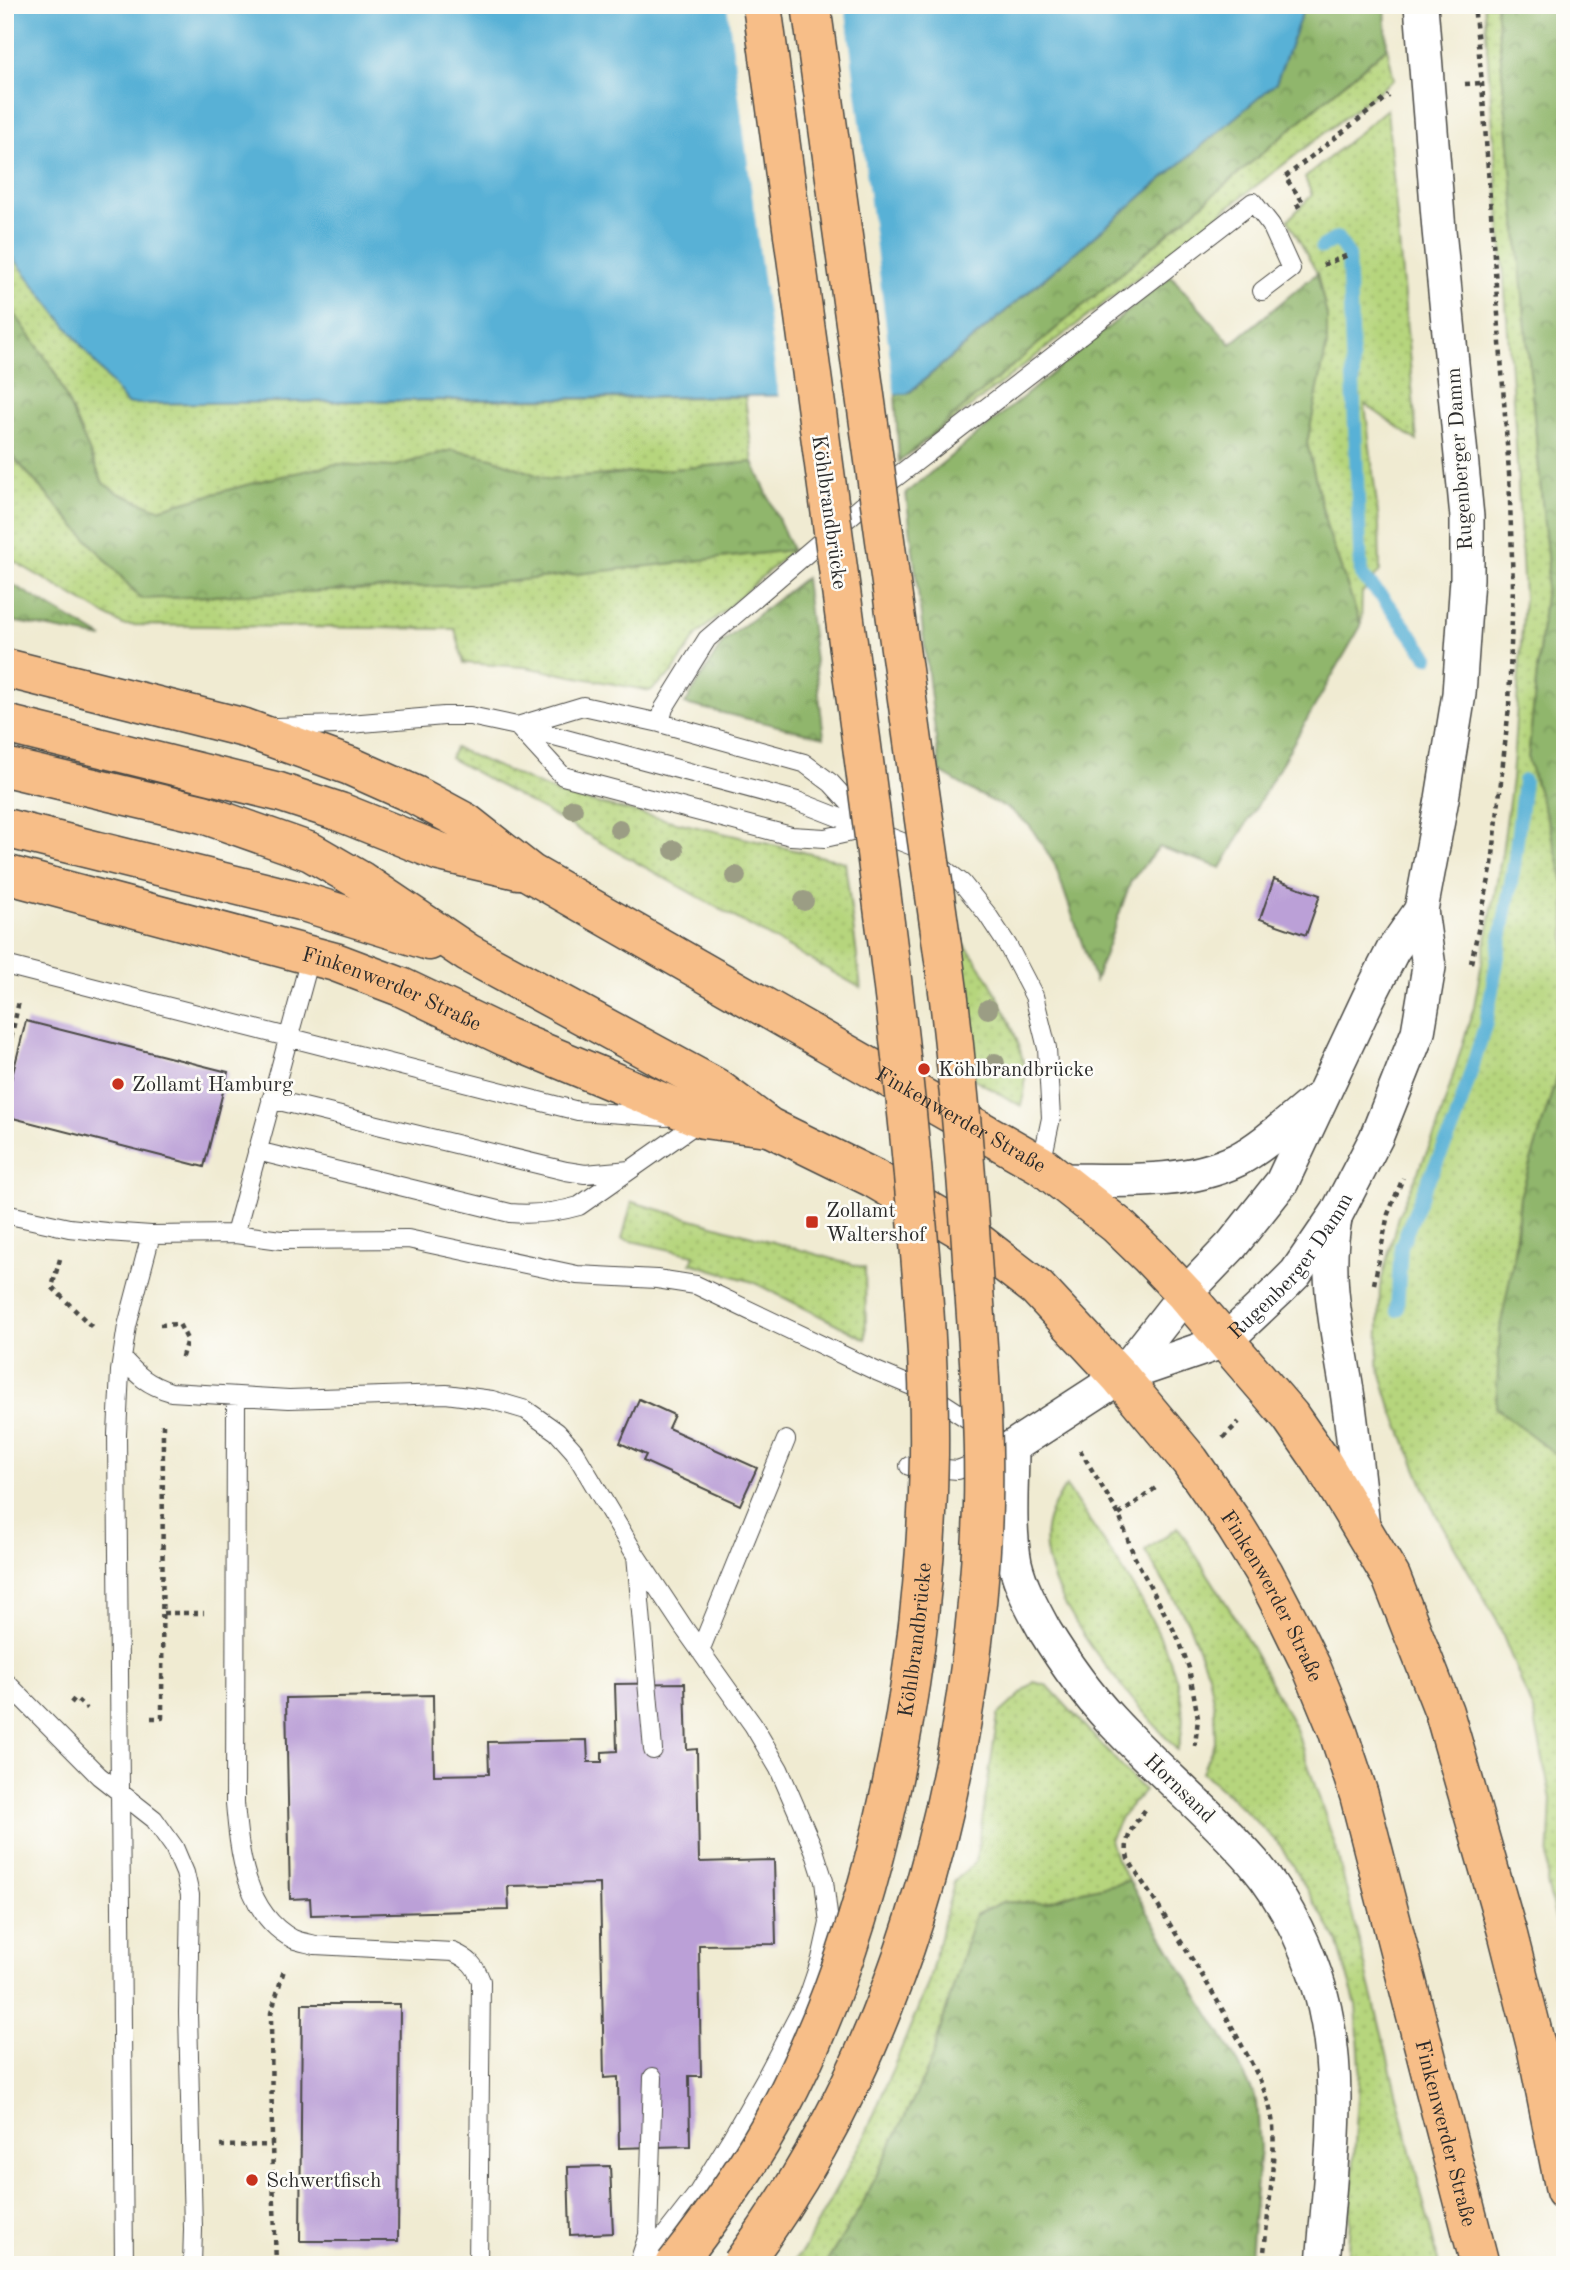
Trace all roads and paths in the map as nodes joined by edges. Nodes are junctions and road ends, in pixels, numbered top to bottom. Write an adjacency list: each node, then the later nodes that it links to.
1 (762, 5): 70 (main road, Köhlbrandbrücke, bridge)
2 (811, 5): 71 (main road, bridge)
3 (1421, 5): 19 (street, Rugenberger Damm)
4 (1382, 102): 5 (path)
5 (1271, 225): 8 (lane); 10 (lane)
6 (1348, 255): 7 (path)
7 (1323, 265)
8 (1262, 291)
9 (5, 668): 13 (main road, Finkenwerder Straße)
10 (660, 723): 12 (lane); 16 (lane)
11 (5, 724): 17 (main road, Finkenwerder Straße)
12 (517, 726): 13 (lane); 16 (lane); 16 (lane)
13 (245, 728): 17 (main road, Finkenwerder Straße)
14 (5, 767): 20 (main road, Finkenwerder Straße)
15 (5, 828): 20 (main road, Finkenwerder Straße)
16 (865, 829): 34 (lane)
17 (530, 873): 34 (main road, Finkenwerder Straße)
18 (5, 874): 21 (main road, Finkenwerder Straße)
19 (1420, 909): 28 (street, Rugenberger Damm); 35 (street, Rugenberger Damm)
20 (468, 953): 31 (main road, Finkenwerder Straße)
21 (311, 956): 24 (lane); 30 (main road, Finkenwerder Straße)
22 (5, 965): 23 (lane)
23 (24, 970): 24 (lane); 25 (path)
24 (289, 1036): 29 (lane); 30 (lane)
25 (8, 1056): 26 (path); 27 (path)
26 (18, 1058)
27 (5, 1067)
28 (1322, 1095): 34 (street, Rugenberger Damm); 40 (street, Rugenberger Damm)
29 (271, 1099): 32 (lane); 33 (lane)
30 (703, 1119): 31 (main road, Finkenwerder Straße); 33 (lane)
31 (769, 1127): 44 (main road, Finkenwerder Straße)
32 (257, 1151): 33 (lane); 38 (lane)
33 (631, 1170)
34 (1051, 1173): 40 (main road, Finkenwerder Straße)
35 (1337, 1213): 42 (street, Rugenberger Damm); 51 (street, Finkenwerder Straße)
36 (5, 1214): 37 (lane)
37 (69, 1228): 39 (lane); 41 (path)
38 (234, 1234): 39 (lane); 49 (lane)
39 (151, 1235): 41 (lane)
40 (1185, 1294): 42 (main road, Finkenwerder Straße); 44 (street, Rugenberger Damm)
41 (127, 1326): 43 (lane); 45 (path)
42 (1225, 1341): 44 (street, Rugenberger Damm); 51 (main road, Finkenwerder Straße)
43 (122, 1358): 45 (lane); 59 (lane)
44 (1119, 1377): 47 (street); 74 (main road, Finkenwerder Straße)
45 (171, 1392): 46 (lane)
46 (236, 1398): 52 (lane); 54 (lane)
47 (1060, 1417): 49 (street); 58 (path)
48 (786, 1440): 55 (lane)
49 (1012, 1447): 50 (lane); 58 (street, Hornsand)
50 (909, 1466)
51 (1363, 1528): 62 (main road, Finkenwerder Straße)
52 (635, 1554): 55 (lane); 57 (lane)
53 (163, 1613): 54 (path)
54 (236, 1613): 60 (lane)
55 (700, 1651): 69 (lane)
56 (5, 1681): 59 (lane)
57 (653, 1750)
58 (1174, 1781): 72 (path); 73 (street, Hornsand)
59 (120, 1792): 65 (lane); 66 (lane)
60 (295, 1940): 67 (path); 68 (lane)
61 (653, 2077): 69 (lane)
62 (1565, 2191)
63 (5, 2262): 64 (path)
64 (41, 2265)
65 (124, 2265)
66 (192, 2265)
67 (276, 2265)
68 (478, 2265)
69 (640, 2265)
70 (675, 2265)
71 (741, 2265)
72 (1263, 2265)
73 (1323, 2265)
74 (1480, 2265)

